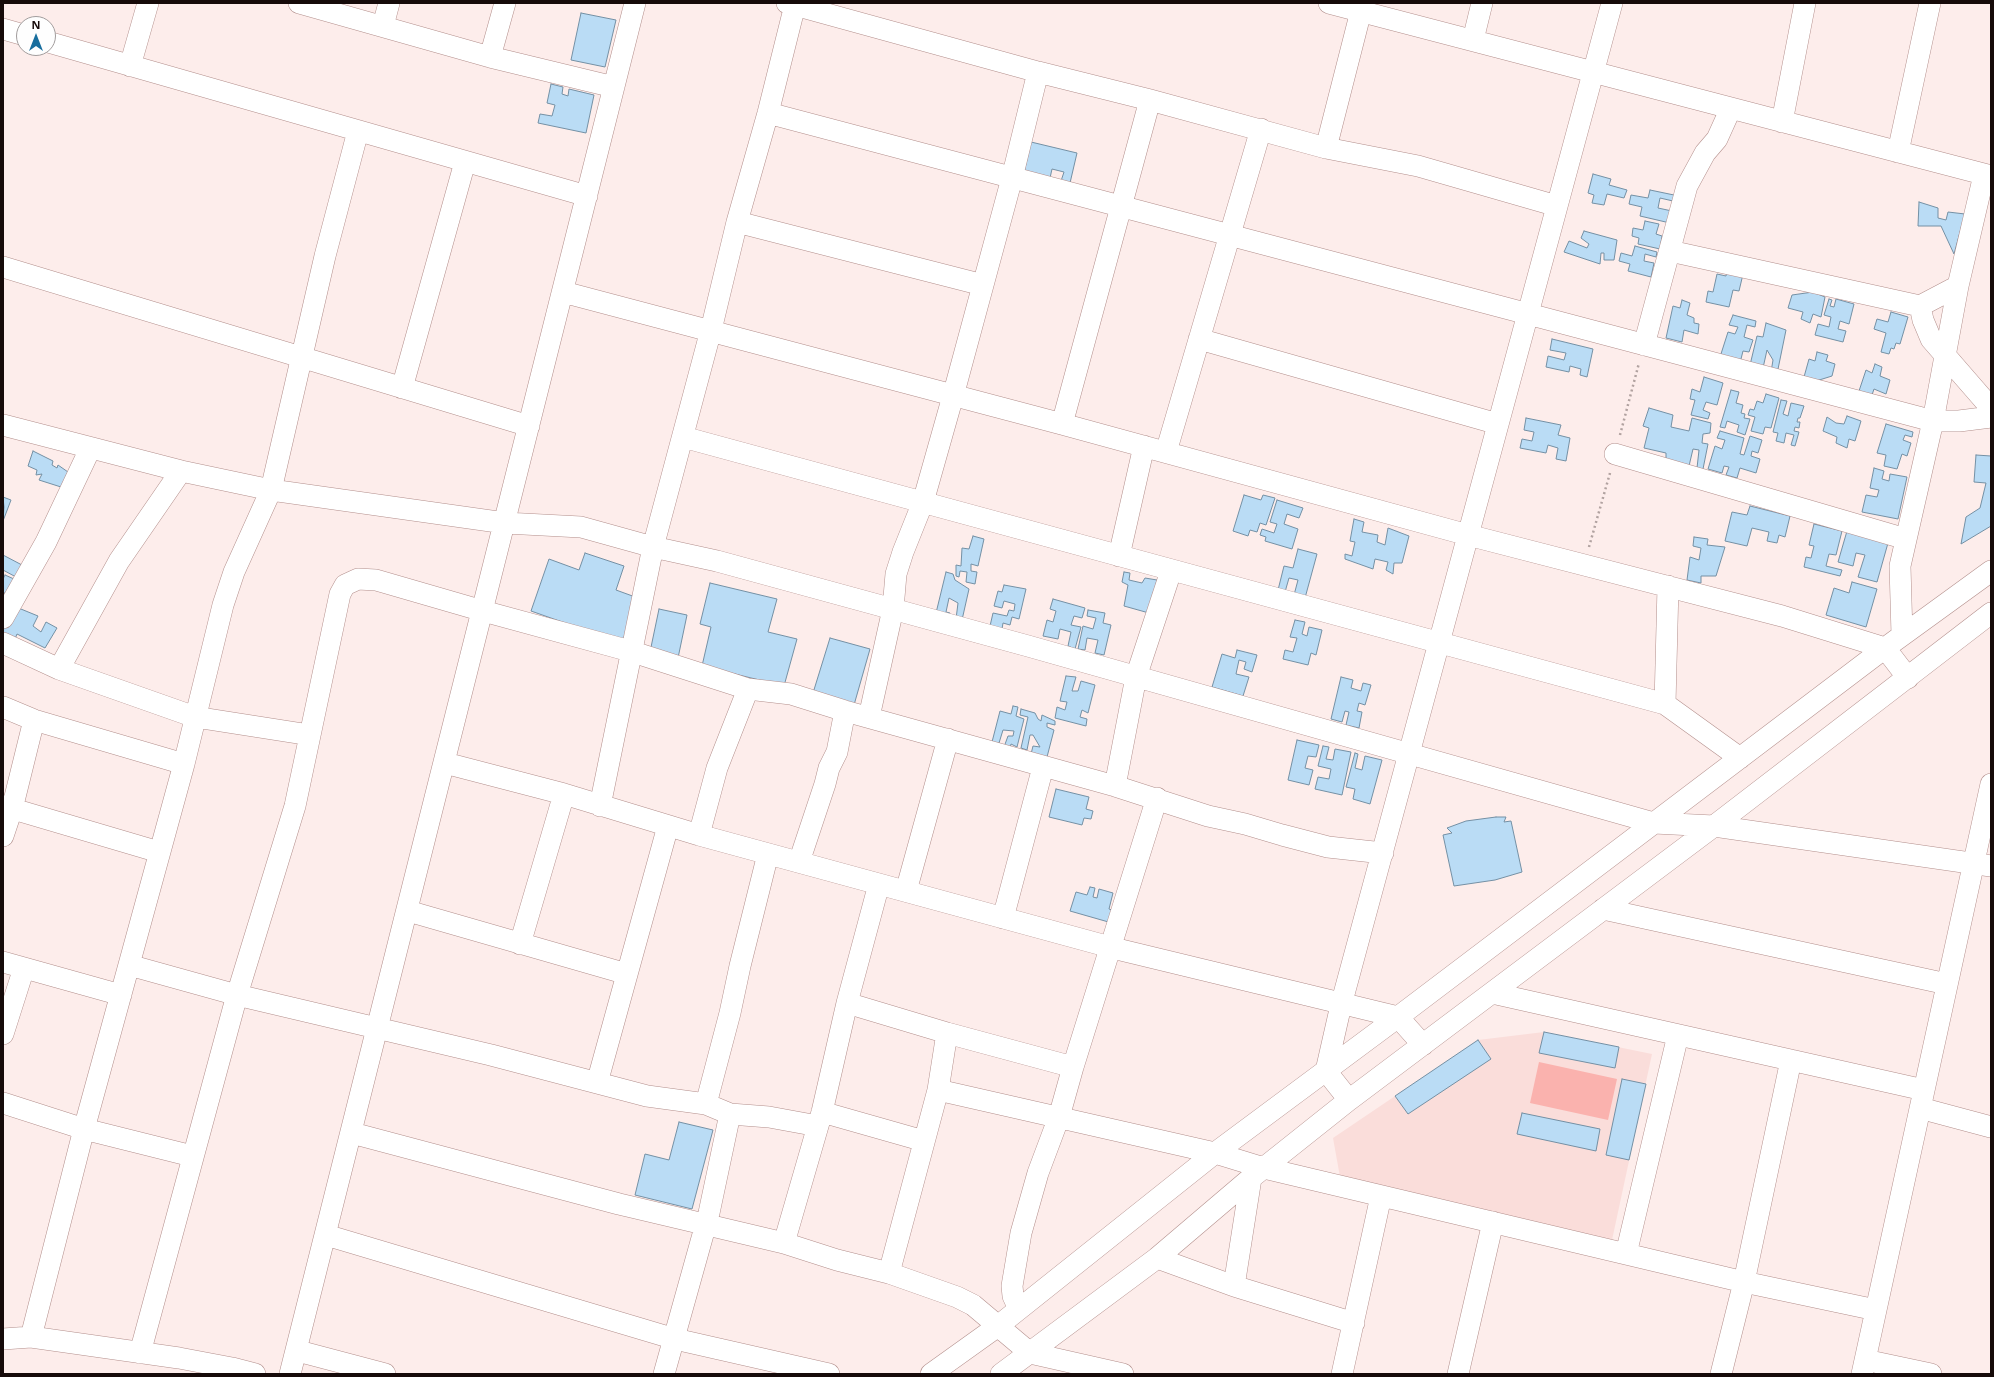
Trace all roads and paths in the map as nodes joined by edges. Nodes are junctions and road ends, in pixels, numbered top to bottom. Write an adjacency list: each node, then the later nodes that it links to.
1 (148, 3): 19 (street)
2 (299, 3): 13 (street)
3 (389, 3): 13 (street)
4 (504, 3): 18 (street)
5 (635, 3): 22 (street)
6 (1329, 3): 12 (street)
7 (1482, 3): 16 (street)
8 (1612, 3): 21 (street)
9 (1805, 3): 26 (street)
10 (1930, 3): 30 (street)
11 (791, 4): 20 (street); 25 (street)
12 (1361, 11): 16 (street); 29 (street)
13 (382, 26): 18 (street)
14 (3, 29): 15 (street)
15 (16, 33)
16 (1473, 40): 21 (street)
17 (56, 44): 19 (street)
18 (490, 57): 22 (street)
19 (130, 66): 28 (street)
20 (1038, 72): 23 (street); 33 (street)
21 (1593, 72): 24 (street); 36 (street)
22 (614, 87): 34 (street)
23 (1150, 100): 27 (street); 35 (street)
24 (1731, 108): 26 (street); 39 (street)
25 (768, 113): 33 (street); 37 (street)
26 (1782, 122): 30 (street)
27 (1261, 129): 29 (street); 38 (street)
28 (358, 131): 31 (street); 49 (street)
29 (1326, 148): 36 (street)
30 (1898, 152): 32 (street)
31 (465, 162): 34 (street); 51 (street)
32 (1988, 176): 42 (street)
33 (1012, 178): 35 (street); 41 (street)
34 (587, 196): 43 (street)
35 (1120, 206): 38 (street); 56 (street)
36 (1557, 206): 45 (street)
37 (737, 222): 41 (street); 46 (street)
38 (1229, 235): 45 (street); 47 (street)
39 (1670, 250): 44 (street); 48 (street)
40 (3, 267): 49 (street)
41 (983, 285): 52 (street)
42 (1958, 286): 44 (street); 50 (street)
43 (563, 292): 46 (street); 59 (street)
44 (1920, 306): 50 (street)
45 (1528, 314): 48 (street); 57 (street)
46 (712, 330): 52 (street); 60 (street)
47 (1199, 340): 57 (street); 63 (street)
48 (1644, 345): 55 (street)
49 (301, 356): 51 (street); 66 (street)
50 (1945, 357): 53 (street); 55 (street)
51 (402, 388): 59 (street)
52 (953, 396): 56 (street); 67 (street)
53 (1991, 408)
54 (1991, 417): 55 (street)
55 (1933, 421): 70 (street)
56 (1062, 424): 61 (street)
57 (1498, 424): 69 (street)
58 (3, 425): 62 (street)
59 (529, 426): 68 (street)
60 (683, 437): 67 (street); 71 (street)
61 (1144, 446): 63 (street); 72 (street)
62 (90, 448): 65 (street); 79 (street)
63 (1166, 452): 69 (street)
64 (1615, 454): 70 (street)
65 (181, 471): 66 (street); 85 (street)
66 (271, 490): 68 (street); 92 (street)
67 (922, 502): 72 (street); 76 (street)
68 (505, 523): 71 (street); 77 (street)
69 (1468, 535): 75 (street); 82 (street)
70 (1906, 539): 80 (street)
71 (653, 547): 76 (street); 84 (street)
72 (1118, 556): 73 (street)
73 (1171, 571): 82 (street); 86 (street)
74 (1991, 571): 80 (street)
75 (1668, 586): 83 (street); 89 (street)
76 (893, 609): 86 (street); 93 (street)
77 (483, 612): 84 (street); 95 (street); 99 (street)
78 (1991, 613): 87 (street)
79 (3, 618)
80 (1902, 635): 83 (street)
81 (3, 643): 85 (street)
82 (1439, 643): 89 (street); 97 (street)
83 (1885, 648): 87 (street); 98 (street)
84 (630, 651): 88 (street); 106 (street)
85 (59, 669): 92 (street)
86 (1136, 676): 97 (street); 103 (street)
87 (1908, 678): 110 (street)
88 (748, 689): 91 (street); 111 (street)
89 (1666, 704): 98 (street)
90 (3, 707): 94 (street)
91 (845, 711): 93 (street); 116 (street)
92 (195, 717): 95 (street); 100 (street)
93 (869, 717): 96 (street)
94 (34, 720): 100 (street); 107 (street)
95 (310, 735): 132 (street)
96 (948, 739): 101 (street); 119 (street)
97 (1409, 753): 108 (street); 114 (street)
98 (1740, 758): 108 (street)
99 (445, 763): 104 (street); 121 (street)
100 (184, 764): 113 (street)
101 (1043, 767): 103 (street); 122 (street)
102 (1991, 784): 117 (street)
103 (1115, 786): 105 (street)
104 (564, 794): 106 (street); 123 (street)
105 (1157, 798): 114 (street); 124 (street)
106 (600, 806): 109 (street)
107 (8, 808): 112 (street); 113 (street)
108 (1654, 823): 110 (street); 135 (street)
109 (668, 826): 111 (street); 128 (street)
110 (1714, 826): 117 (street); 120 (street)
111 (699, 835): 115 (street)
112 (3, 836)
113 (158, 852): 126 (street)
114 (1383, 853): 134 (street)
115 (768, 854): 116 (street); 149 (street)
116 (799, 862): 118 (street)
117 (1982, 865): 129 (street)
118 (878, 884): 119 (street); 133 (street)
119 (906, 891): 122 (street)
120 (1603, 909): 129 (street); 130 (street)
121 (408, 911): 123 (street); 136 (street)
122 (1003, 918): 124 (street)
123 (520, 944): 128 (street)
124 (1110, 947): 134 (street); 142 (street)
125 (3, 962): 127 (street)
126 (129, 965): 131 (street); 132 (street)
127 (24, 968): 131 (street); 138 (street)
128 (627, 974): 144 (street)
129 (1947, 984): 146 (street)
130 (1492, 993): 139 (street); 140 (street)
131 (120, 995): 154 (street)
132 (237, 995): 136 (street); 158 (street)
133 (847, 1003): 137 (street); 152 (street)
134 (1341, 1005): 135 (street); 143 (street)
135 (1398, 1017): 140 (street); 143 (street)
136 (378, 1029): 144 (street); 155 (street)
137 (947, 1033): 142 (street); 145 (street)
138 (3, 1034)
139 (1678, 1035): 141 (street); 165 (street)
140 (1423, 1045): 147 (street)
141 (1791, 1060): 146 (street); 168 (street)
142 (1073, 1067): 151 (street)
143 (1326, 1071): 147 (street); 157 (street)
144 (597, 1083): 149 (street)
145 (938, 1090): 151 (street); 156 (street)
146 (1922, 1099): 153 (street); 171 (street)
147 (1349, 1100): 159 (street)
148 (3, 1103): 154 (street)
149 (706, 1104): 150 (street)
150 (730, 1114): 152 (street); 162 (street)
151 (1059, 1117): 157 (street); 170 (street)
152 (820, 1119): 156 (street); 164 (street)
153 (1991, 1127)
154 (84, 1128): 158 (street); 174 (street)
155 (352, 1133): 162 (street); 163 (street)
156 (924, 1141): 167 (street)
157 (1215, 1153): 159 (street); 170 (street)
158 (192, 1156): 178 (street)
159 (1258, 1173): 160 (street); 166 (street); 169 (street)
160 (1381, 1196): 161 (street); 172 (street)
161 (1493, 1222): 165 (street); 190 (street)
162 (706, 1225): 164 (street); 176 (street)
163 (326, 1235): 176 (street); 177 (street)
164 (784, 1243): 167 (street)
165 (1626, 1254): 168 (street)
166 (1157, 1258): 169 (street); 179 (street)
167 (889, 1273): 173 (street)
168 (1744, 1282): 171 (street); 191 (street)
169 (1234, 1286): 172 (street)
170 (1019, 1309): 173 (street)
171 (1876, 1310): 180 (street)
172 (1354, 1323): 189 (street)
173 (998, 1326): 179 (street); 186 (street)
174 (31, 1337): 175 (street); 178 (street)
175 (3, 1339)
176 (675, 1339): 184 (street); 185 (street)
177 (298, 1351): 182 (street); 183 (street)
178 (140, 1352): 181 (street)
179 (1030, 1353): 187 (street); 188 (street)
180 (1864, 1367): 192 (street)
181 (255, 1374)
182 (290, 1374)
183 (386, 1374)
184 (664, 1374)
185 (829, 1374)
186 (931, 1374)
187 (1001, 1374)
188 (1123, 1374)
189 (1342, 1374)
190 (1458, 1374)
191 (1721, 1374)
192 (1931, 1374)

